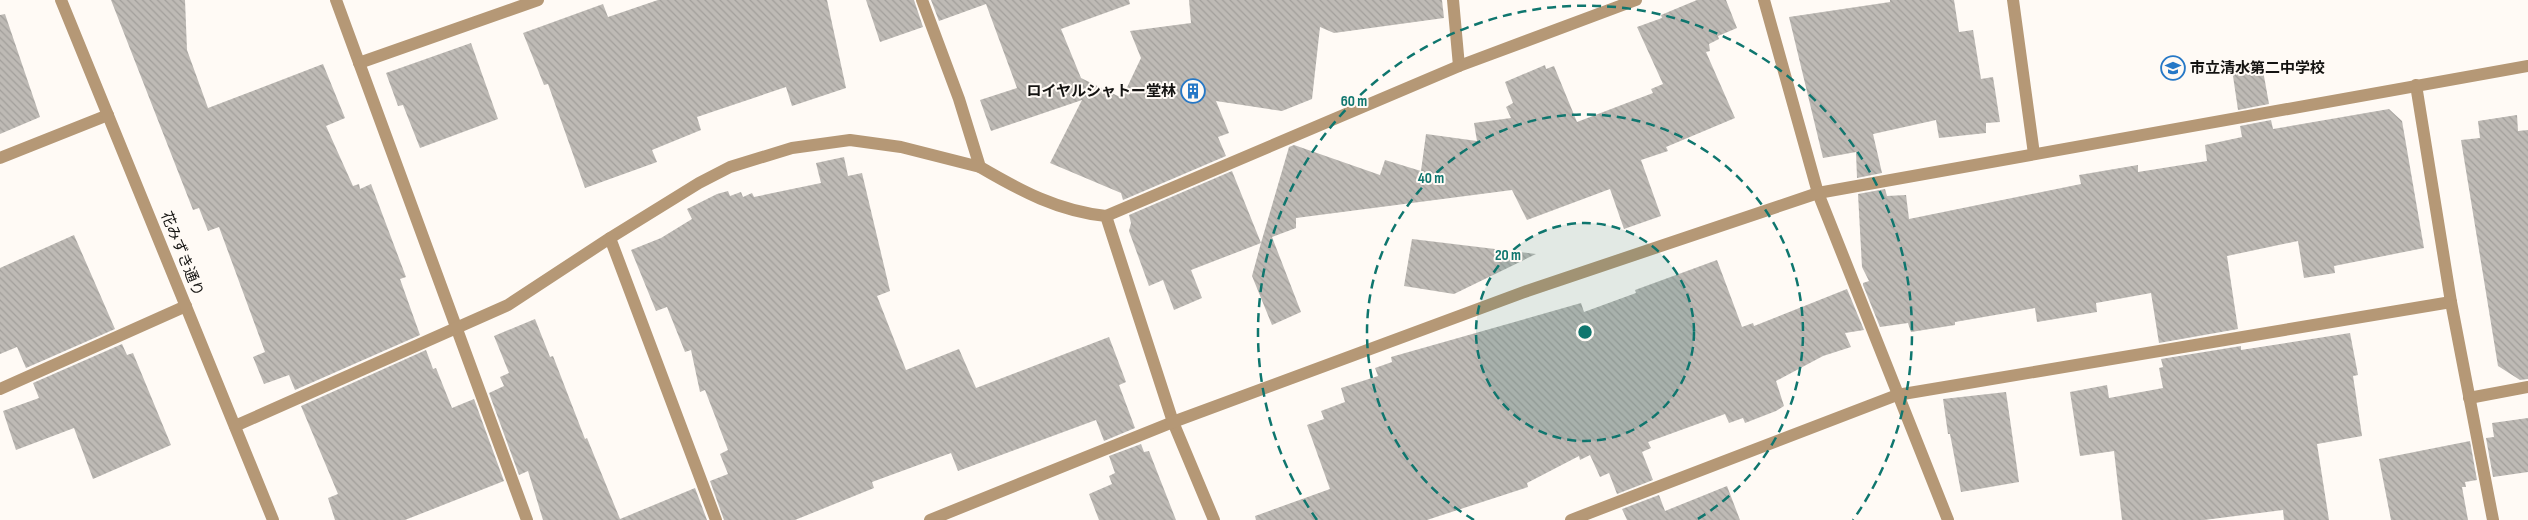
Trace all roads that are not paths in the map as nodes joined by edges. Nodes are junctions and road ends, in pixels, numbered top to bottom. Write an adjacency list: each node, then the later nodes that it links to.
1 (61, 0): 13 (street, 花みずき通り)
2 (336, 0): 9 (street)
3 (538, 0): 9 (street)
4 (922, 0): 16 (street)
5 (1452, 0): 10 (street)
6 (1636, 0): 10 (street)
7 (1764, 0): 17 (street)
8 (2012, 0): 14 (street)
9 (359, 63): 22 (street)
10 (1459, 66): 18 (street)
11 (2528, 66): 12 (street)
12 (2416, 85): 14 (street); 20 (street)
13 (108, 115): 15 (street); 21 (street, 花みずき通り)
14 (2034, 154): 17 (street)
15 (0, 158)
16 (980, 167): 18 (street); 19 (street)
17 (1818, 193): 25 (street); 27 (street)
18 (1106, 216): 27 (street)
19 (610, 238): 22 (street); 31 (street)
20 (2450, 302): 25 (street); 26 (street)
21 (186, 306): 24 (street); 28 (street, 花みずき通り)
22 (457, 329): 28 (street); 30 (street)
23 (2528, 387): 26 (street)
24 (0, 389)
25 (1897, 395): 34 (street); 35 (street)
26 (2469, 398): 36 (street)
27 (1173, 422): 32 (street); 33 (street)
28 (235, 426): 29 (street, 花みずき通り)
29 (273, 520)
30 (527, 520)
31 (716, 520)
32 (930, 520)
33 (1214, 520)
34 (1571, 520)
35 (1948, 520)
36 (2493, 520)

